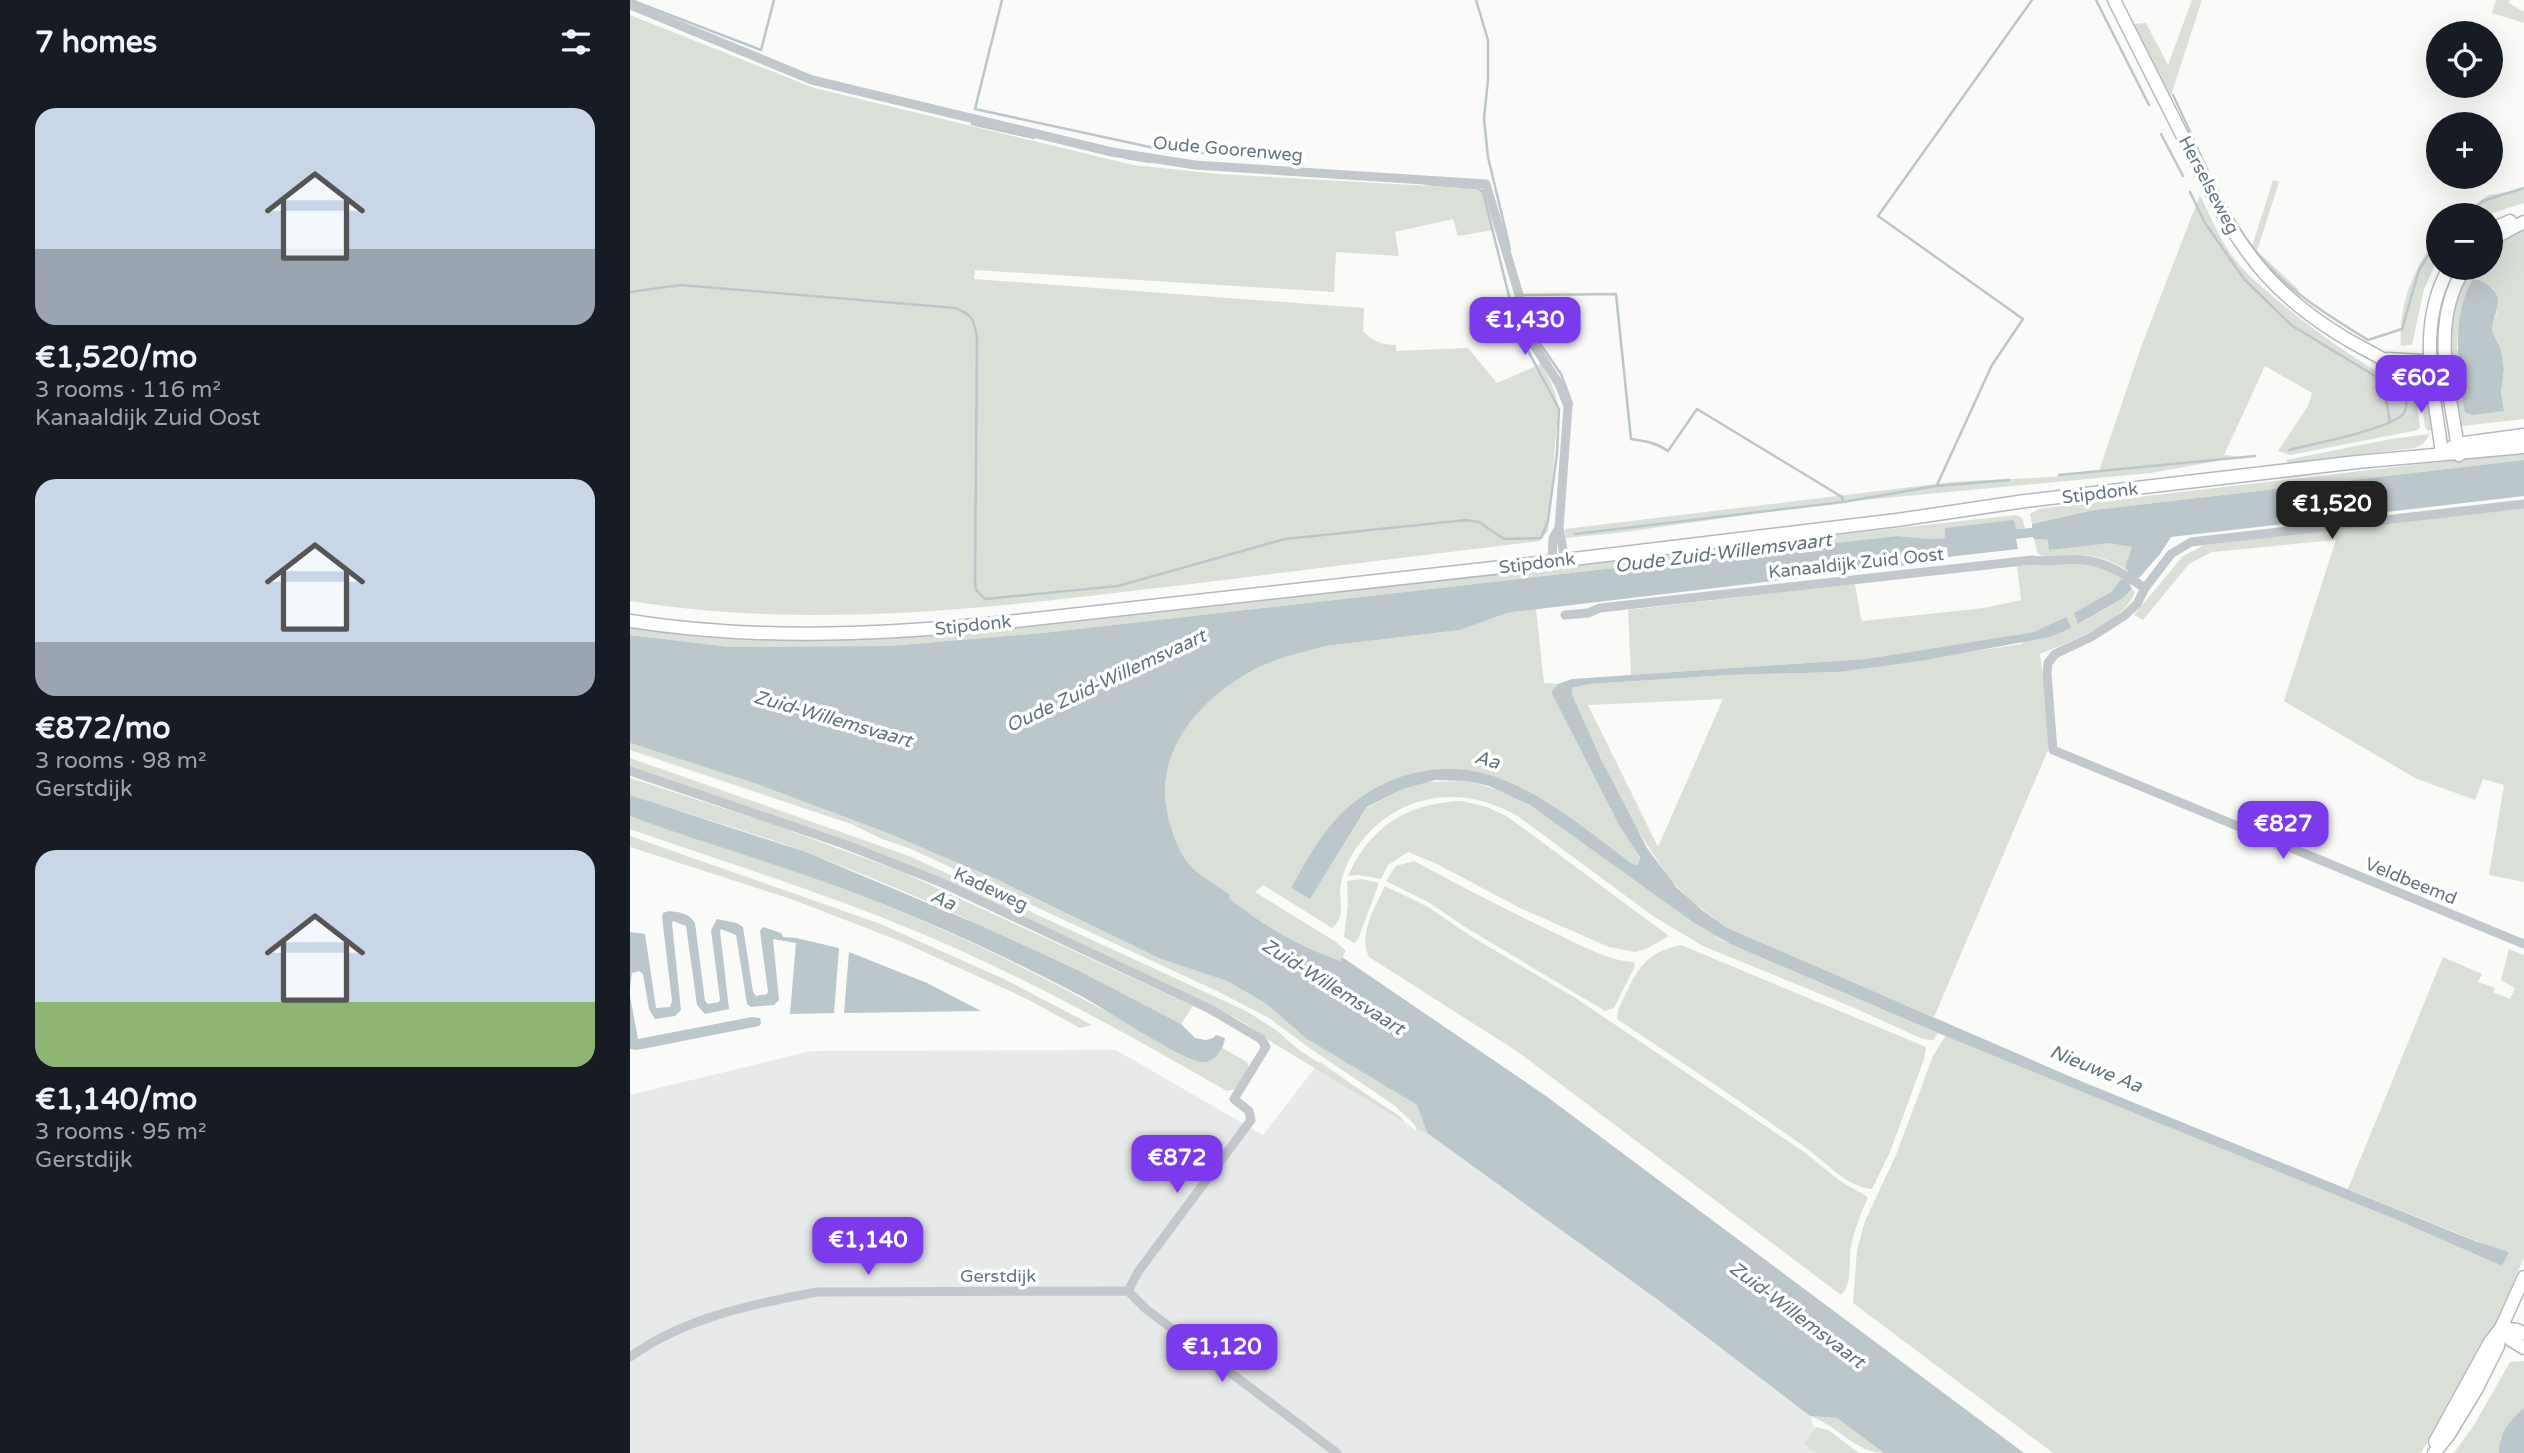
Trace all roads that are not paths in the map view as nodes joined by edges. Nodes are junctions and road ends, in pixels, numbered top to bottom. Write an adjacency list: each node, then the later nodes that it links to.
1 (2114, 0): 9 (main road, Herselseweg)
2 (630, 5): 15 (street, Oude Goorenweg)
3 (2524, 220): 4 (main road); 5 (main road)
4 (2503, 226)
5 (2503, 232)
6 (2443, 280): 9 (main road)
7 (2458, 280): 8 (main road)
8 (2446, 364): 9 (main road); 12 (main road)
9 (2431, 366): 13 (main road)
10 (2524, 435): 12 (main road, Stipdonk)
11 (2524, 447): 12 (main road, Stipdonk)
12 (2458, 449): 13 (main road, Stipdonk)
13 (2442, 453): 15 (main road, Stipdonk)
14 (2524, 504): 16 (street)
15 (1558, 560): 18 (main road, Stipdonk)
16 (2145, 588): 17 (street, Kanaaldijk Zuid Oost); 20 (street, Veldbeemd)
17 (1565, 615)
18 (630, 621)
19 (630, 771): 22 (street, Kadeweg)
20 (2524, 944)
21 (2524, 1278): 23 (main road)
22 (1128, 1291): 26 (street, Gerstdijk); 27 (street)
23 (2501, 1328): 24 (main road); 25 (main road); 28 (main road)
24 (2524, 1334)
25 (2524, 1348)
26 (630, 1357)
27 (1337, 1453)
28 (2431, 1453)

